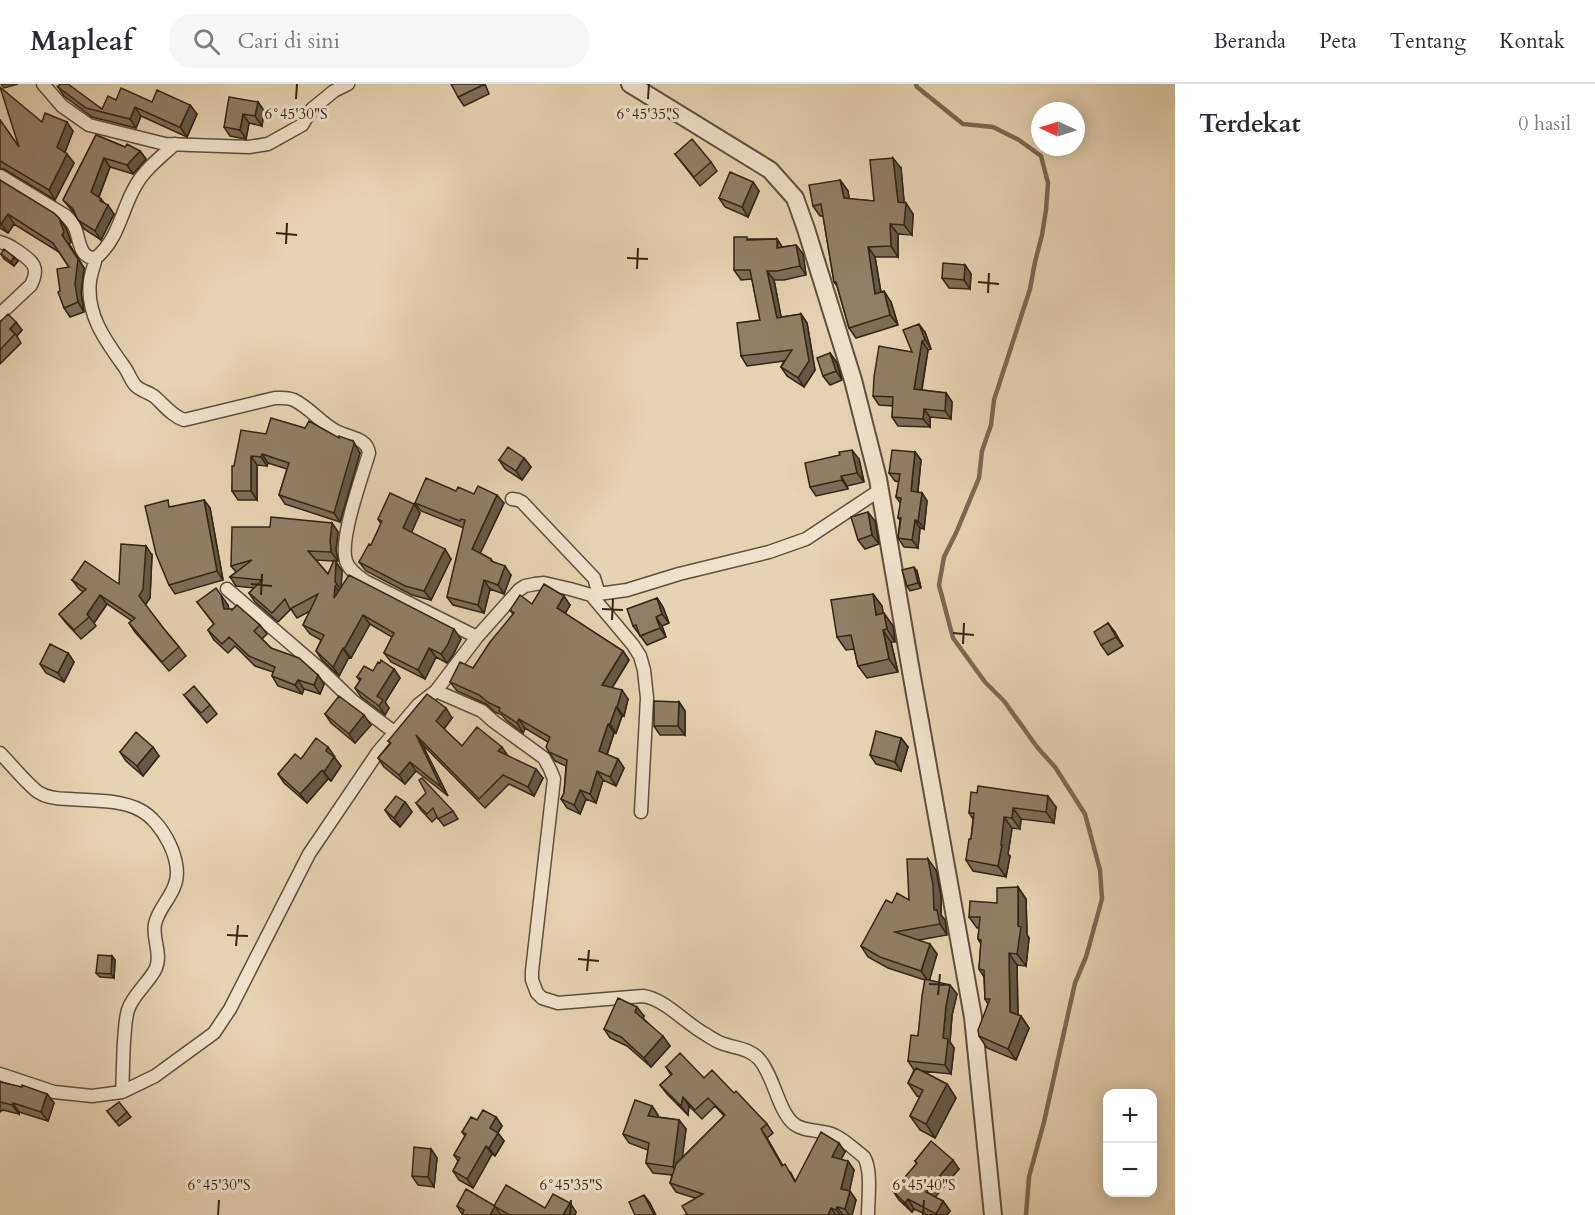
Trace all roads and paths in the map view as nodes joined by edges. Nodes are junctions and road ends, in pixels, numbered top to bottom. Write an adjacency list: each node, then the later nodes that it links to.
1 (43, 84): 4 (street)
2 (348, 84): 4 (street)
3 (630, 84): 9 (street)
4 (176, 144): 7 (street)
5 (0, 176): 7 (street)
6 (0, 242): 8 (street)
7 (96, 258): 13 (street)
8 (0, 314)
9 (880, 490): 12 (street); 21 (street)
10 (512, 499): 12 (street)
11 (227, 589): 15 (street)
12 (595, 594): 13 (street); 17 (street)
13 (477, 637): 14 (street)
14 (436, 691): 15 (street); 20 (street)
15 (394, 732): 19 (street)
16 (0, 753): 19 (street)
17 (641, 812)
18 (0, 1074): 19 (street)
19 (122, 1092)
20 (868, 1215)
21 (993, 1215)

